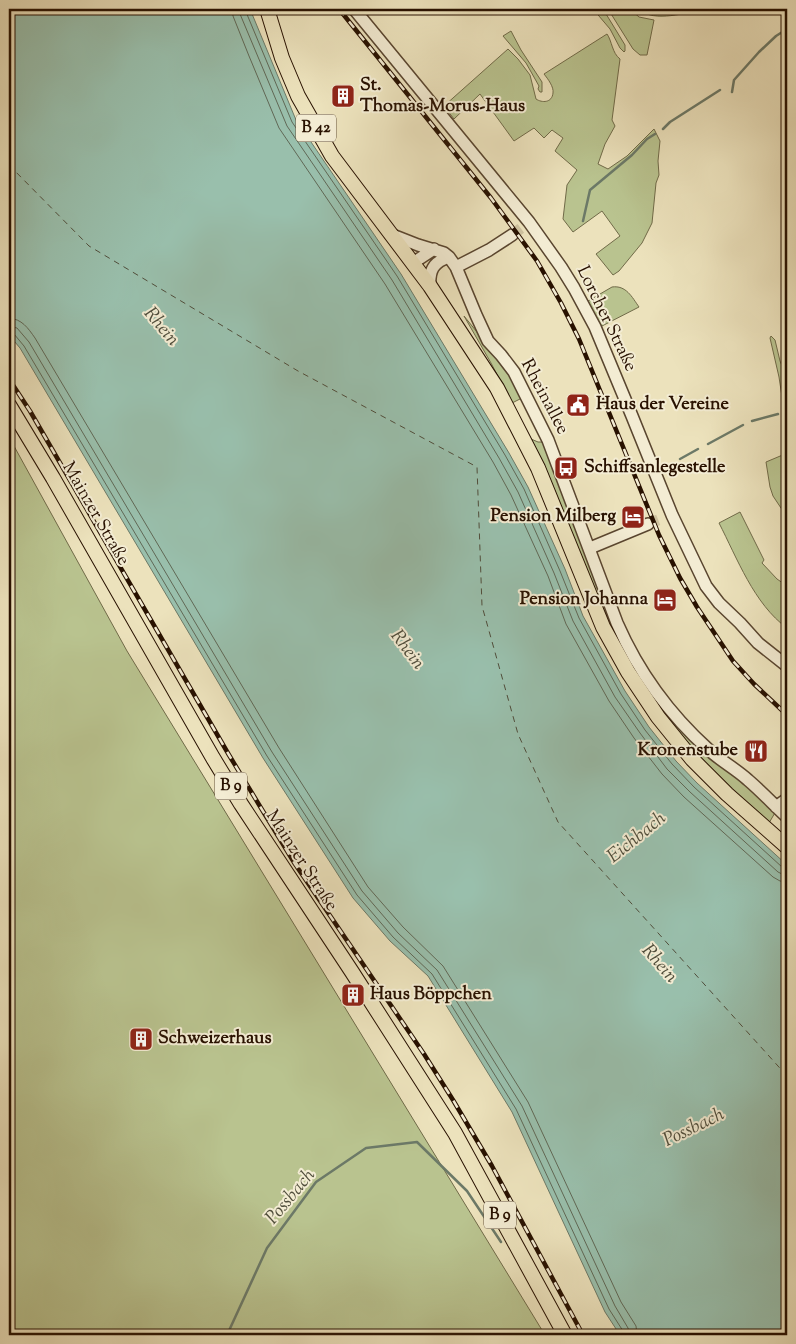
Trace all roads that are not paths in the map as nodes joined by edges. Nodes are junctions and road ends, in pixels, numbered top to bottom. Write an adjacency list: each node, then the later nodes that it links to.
1 (267, 9): 3 (main road, B 42)
2 (354, 9): 13 (street, Lorcher Straße)
3 (390, 234): 5 (street, Rheinallee); 7 (main road, B 42)
4 (512, 235): 8 (street)
5 (434, 250): 6 (street, Rheinallee); 7 (street)
6 (449, 257): 8 (street, Rheinallee); 9 (street)
7 (413, 263): 9 (main road, B 42)
8 (456, 267): 12 (street, Rheinallee)
9 (430, 286): 17 (main road, B 42)
10 (9, 405): 18 (main road, Mainzer Straße / B 9)
11 (648, 524): 12 (street)
12 (590, 548): 15 (street, Rheinallee)
13 (787, 666)
14 (787, 799): 15 (street)
15 (776, 807): 16 (street, Rheinallee)
16 (787, 817)
17 (787, 847)
18 (565, 1335)

